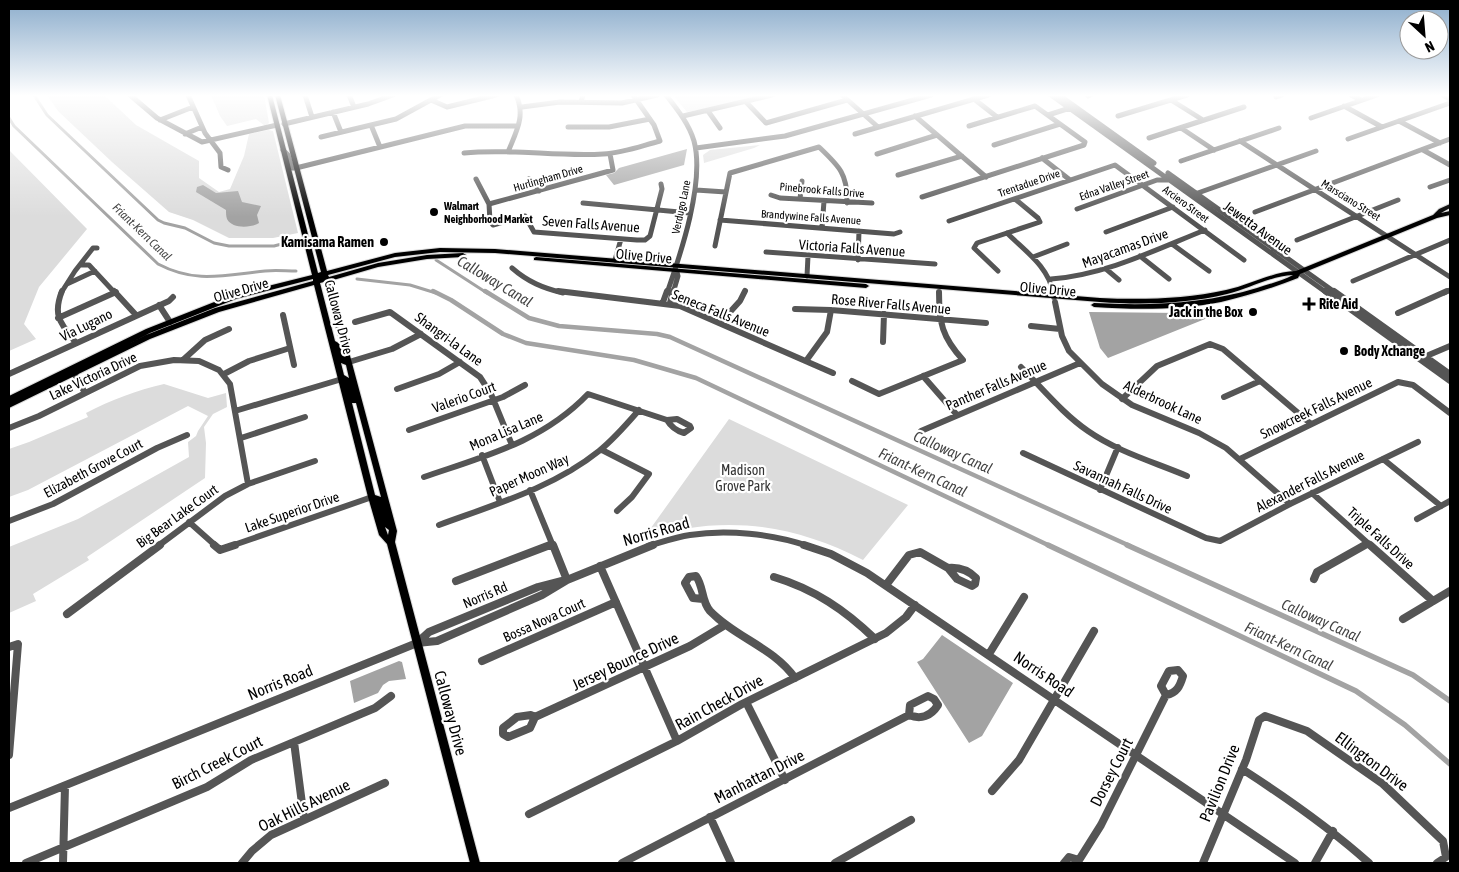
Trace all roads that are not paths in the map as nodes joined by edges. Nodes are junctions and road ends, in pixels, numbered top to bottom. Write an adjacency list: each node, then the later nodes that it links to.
1 (188, 136): 28 (street)
2 (206, 136): 28 (street)
3 (232, 136): 28 (street)
4 (280, 136): 35 (main road, Calloway Drive)
5 (284, 136): 30 (main road)
6 (287, 136): 30 (main road, Calloway Drive)
7 (327, 136): 24 (street)
8 (375, 136): 33 (street)
9 (426, 136): 33 (street)
10 (514, 136): 39 (street)
11 (658, 136): 41 (street)
12 (691, 136): 34 (street, Verdugo Lane)
13 (784, 136): 34 (street)
14 (935, 136): 42 (street)
15 (938, 136): 43 (street)
16 (1023, 136): 32 (street)
17 (1076, 136): 44 (street)
18 (1111, 136): 51 (street, Jewetta Avenue)
19 (1157, 136): 25 (street)
20 (1193, 136): 36 (street)
21 (1256, 136): 29 (street)
22 (1357, 136): 26 (street)
23 (1426, 136): 31 (street)
24 (322, 137)
25 (1150, 138)
26 (1348, 139)
27 (1450, 139): 31 (street)
28 (209, 141): 50 (street)
29 (1240, 141): 36 (street); 47 (street, Marsciano Street)
30 (289, 142): 49 (main road, Calloway Drive)
31 (1440, 143): 37 (street)
32 (994, 145)
33 (380, 147): 49 (street)
34 (696, 148): 66 (street, Verdugo Lane)
35 (283, 150): 49 (street); 77 (main road, Calloway Drive)
36 (1214, 150): 45 (street)
37 (1423, 150): 48 (street); 67 (street)
38 (1316, 151): 47 (street)
39 (508, 152): 40 (street); 41 (street)
40 (464, 153)
41 (610, 154): 65 (street, Hurlingham Drive)
42 (877, 154)
43 (962, 156): 52 (street); 53 (street)
44 (1042, 158): 53 (street); 56 (street)
45 (1181, 161)
46 (1114, 165): 56 (street, Trentadue Drive); 63 (street, Arciero Street)
47 (1277, 165): 67 (street, Marsciano Street); 69 (street)
48 (1450, 165)
49 (296, 168): 74 (main road, Calloway Drive)
50 (228, 170)
51 (1161, 171): 57 (street, Edna Valley Street); 58 (street, Jewetta Avenue); 61 (street, Jewetta Avenue)
52 (898, 176)
53 (986, 176): 71 (street)
54 (476, 179): 81 (street)
55 (529, 179): 65 (street)
56 (1070, 180): 72 (street, Trentadue Drive)
57 (1157, 180): 58 (street, Edna Valley Street); 63 (street, Edna Valley Street)
58 (1170, 180): 61 (street, Edna Valley Street); 69 (street, Jewetta Avenue)
59 (1450, 180): 64 (street)
60 (802, 181): 73 (street)
61 (1180, 182): 69 (street, Jewetta Avenue)
62 (661, 184): 85 (street)
63 (1143, 185): 83 (street, Arciero Street); 84 (street, Edna Valley Street)
64 (1430, 187)
65 (539, 190): 81 (street, Hurlingham Drive)
66 (696, 190): 68 (street); 87 (street, Verdugo Lane)
67 (1316, 190): 86 (street); 89 (street, Marsciano Street)
68 (726, 192): 79 (street); 91 (street)
69 (1194, 194): 125 (street, Jewetta Avenue); 129 (street, Jewetta Avenue)
70 (771, 195): 73 (street, Pinebrook Falls Drive)
71 (922, 197)
72 (1015, 198): 92 (street, Trentadue Drive); 93 (street)
73 (800, 199): 76 (street, Pinebrook Falls Drive)
74 (304, 200): 77 (main road); 130 (main road, Calloway Drive)
75 (1398, 200): 89 (street)
76 (824, 201): 79 (street, Pinebrook Falls Drive); 94 (street)
77 (297, 202): 133 (main road, Calloway Drive)
78 (583, 202): 85 (street)
79 (847, 203): 80 (street, Pinebrook Falls Drive)
80 (872, 203)
81 (489, 204): 101 (street, Seven Falls Avenue)
82 (1450, 206): 90 (main road, Olive Drive)
83 (1173, 207): 95 (street, Arciero Street); 98 (street)
84 (1077, 209)
85 (656, 211): 87 (street); 101 (street, Seven Falls Avenue)
86 (1255, 212)
87 (690, 213): 123 (street, Verdugo Lane)
88 (1450, 213): 90 (main road, Olive Drive)
89 (1357, 216): 100 (street, Marsciano Street); 102 (street)
90 (1435, 216): 100 (main road, Olive Drive)
91 (720, 220): 94 (street, Brandywine Falls Avenue); 106 (street)
92 (950, 221)
93 (1040, 222): 99 (street)
94 (822, 228): 96 (street, Brandywine Falls Avenue)
95 (1205, 230): 105 (street, Mayacamas Drive); 117 (street, Arciero Street)
96 (859, 231): 97 (street, Brandywine Falls Avenue); 116 (street)
97 (900, 232)
98 (1106, 232)
99 (1007, 233): 108 (street); 114 (street, Alderbrook Lane)
100 (1388, 235): 111 (street, Marsciano Street); 125 (main road, Olive Drive)
101 (621, 239): 115 (street)
102 (1297, 240)
103 (1450, 240): 111 (street)
104 (1067, 244): 114 (street)
105 (1172, 244): 113 (street, Mayacamas Drive); 128 (street)
106 (715, 246)
107 (97, 248): 120 (street)
108 (974, 248): 127 (street)
109 (418, 252): 115 (main road, Olive Drive); 121 (main road); 130 (main road, Olive Drive)
110 (766, 252): 112 (street, Victoria Falls Avenue)
111 (1416, 255): 132 (street, Marsciano Street); 138 (street)
112 (808, 256): 116 (street, Victoria Falls Avenue); 131 (street)
113 (1140, 256): 124 (street, Mayacamas Drive); 136 (street)
114 (1033, 257): 135 (street, Alderbrook Lane)
115 (615, 260): 118 (main road); 123 (main road, Olive Drive)
116 (858, 260): 119 (street, Victoria Falls Avenue)
117 (1244, 260)
118 (580, 262): 121 (main road, Olive Drive); 123 (main road, Olive Drive)
119 (936, 264)
120 (81, 265): 126 (street); 140 (street)
121 (376, 266): 130 (main road, Olive Drive)
122 (512, 268): 150 (street, Seneca Falls Avenue)
123 (677, 268): 131 (main road, Olive Drive); 134 (main road, Olive Drive); 150 (street, Verdugo Lane)
124 (1106, 269): 135 (street, Mayacamas Drive); 137 (street)
125 (1305, 270): 129 (main road, Olive Drive); 171 (street, Jewetta Avenue)
126 (95, 271): 140 (street); 144 (street)
127 (998, 271)
128 (1209, 271)
129 (1297, 273): 139 (main road, Olive Drive); 148 (main road, Olive Drive); 154 (street, Jewetta Avenue)
130 (326, 276): 133 (main road, Olive Drive); 182 (main road, Calloway Drive)
131 (807, 276): 134 (main road); 142 (main road, Olive Drive)
132 (1450, 277)
133 (315, 279): 162 (main road, Olive Drive); 172 (main road, Calloway Drive); 175 (main road, Olive Drive)
134 (777, 279): 145 (main road, Olive Drive)
135 (1051, 279): 147 (street, Alderbrook Lane)
136 (1168, 279)
137 (1119, 280)
138 (1353, 281)
139 (1253, 285): 148 (main road); 149 (main road, Olive Drive)
140 (64, 286): 160 (street)
141 (745, 290): 164 (street)
142 (971, 290): 145 (main road); 147 (main road, Olive Drive)
143 (1450, 290): 156 (street)
144 (116, 292): 158 (street); 160 (street)
145 (939, 292): 147 (main road, Olive Drive); 161 (street)
146 (173, 297): 151 (street, Via Lugano)
147 (1055, 299): 149 (main road, Olive Drive); 152 (main road, Olive Drive); 167 (street, Alderbrook Lane)
148 (1226, 299): 152 (main road, Olive Drive)
149 (1157, 301): 152 (main road)
150 (666, 303): 164 (street, Seneca Falls Avenue)
151 (159, 305): 158 (street, Via Lugano); 162 (street)
152 (1127, 307)
153 (795, 309): 155 (street, Rose River Falls Avenue)
154 (1349, 309): 169 (street, Jewetta Avenue); 171 (street)
155 (831, 310): 157 (street, Rose River Falls Avenue); 181 (street)
156 (1398, 313)
157 (884, 314): 161 (street, Rose River Falls Avenue); 173 (street)
158 (136, 315): 174 (street, Via Lugano)
159 (284, 315): 177 (street)
160 (58, 318): 174 (street)
161 (939, 319): 165 (street, Rose River Falls Avenue); 192 (street)
162 (170, 322): 175 (main road); 178 (main road, Olive Drive)
163 (355, 322): 170 (street, Shangri-la Lane)
164 (720, 323): 181 (street, Seneca Falls Avenue)
165 (986, 323)
166 (1031, 326): 167 (street)
167 (1060, 329): 184 (street, Alderbrook Lane)
168 (229, 330): 180 (street)
169 (1378, 330): 179 (street); 197 (street, Jewetta Avenue)
170 (422, 334): 182 (street); 183 (street, Shangri-la Lane)
171 (1394, 334): 179 (street, Jewetta Avenue)
172 (332, 342): 182 (main road); 193 (main road, Calloway Drive)
173 (883, 342)
174 (76, 344): 189 (street, Via Lugano)
175 (128, 346): 187 (main road, Olive Drive)
176 (1450, 346): 179 (street)
177 (290, 348): 185 (street); 190 (street)
178 (111, 349): 187 (main road); 203 (main road, Olive Drive)
179 (1427, 357): 191 (street, Jewetta Avenue)
180 (184, 359): 190 (street, Lake Victoria Drive); 200 (street, Lake Victoria Drive)
181 (806, 361): 188 (street, Seneca Falls Avenue)
182 (349, 362): 206 (main road, Calloway Drive)
183 (460, 362): 199 (street); 204 (street, Shangri-la Lane)
184 (1080, 363): 196 (street, Panther Falls Avenue); 202 (street, Alderbrook Lane)
185 (294, 364)
186 (1021, 367): 196 (street)
187 (74, 373): 200 (street); 205 (main road, Olive Drive)
188 (833, 373)
189 (9, 374)
190 (224, 374): 207 (street)
191 (1450, 374)
192 (923, 376): 195 (street); 210 (street)
193 (341, 378): 206 (main road); 207 (street); 234 (main road, Calloway Drive)
194 (1260, 381): 201 (street); 202 (street); 213 (street)
195 (852, 382)
196 (1035, 382): 210 (street, Panther Falls Avenue); 221 (street)
197 (1450, 382)
198 (525, 385): 204 (street, Valerio Court)
199 (397, 389)
200 (85, 392): 214 (street, Lake Victoria Drive)
201 (1224, 397)
202 (1122, 398): 225 (street, Alderbrook Lane)
203 (9, 399)
204 (494, 400): 215 (street, Valerio Court); 220 (street, Shangri-la Lane)
205 (9, 405)
206 (360, 405): 244 (main road, Calloway Drive)
207 (234, 410): 218 (street)
208 (640, 410): 212 (street); 220 (street, Mona Lisa Lane); 222 (street, Paper Moon Way)
209 (1450, 414): 213 (street, Snowcreek Falls Avenue)
210 (957, 415): 216 (street, Panther Falls Avenue)
211 (306, 417): 218 (street)
212 (668, 420)
213 (1312, 424): 225 (street, Snowcreek Falls Avenue)
214 (9, 428)
215 (409, 430)
216 (921, 430)
217 (187, 435): 241 (street, Elizabeth Grove Court)
218 (241, 438): 230 (street)
219 (1418, 442): 226 (street, Alexander Falls Avenue)
220 (512, 445): 224 (street, Mona Lisa Lane)
221 (1118, 447): 228 (street); 232 (street)
222 (602, 450): 231 (street, Paper Moon Way); 239 (street)
223 (1023, 453): 232 (street, Savannah Falls Drive)
224 (482, 456): 229 (street, Mona Lisa Lane); 236 (street)
225 (1240, 459): 237 (street, Alderbrook Lane)
226 (1383, 459): 233 (street, Alexander Falls Avenue); 238 (street)
227 (315, 461): 230 (street, Big Bear Lake Court)
228 (1186, 476)
229 (424, 477)
230 (248, 484): 242 (street, Big Bear Lake Court)
231 (530, 490): 236 (street, Paper Moon Way); 248 (street)
232 (1100, 490): 245 (street, Savannah Falls Drive)
233 (1312, 493): 237 (street, Alexander Falls Avenue); 247 (street, Triple Falls Drive)
234 (372, 497): 242 (street, Lake Superior Drive); 244 (main road); 246 (main road, Calloway Drive)
235 (1450, 501): 238 (street)
236 (500, 502): 243 (street, Paper Moon Way)
237 (1290, 504): 245 (street, Alexander Falls Avenue)
238 (1441, 506): 240 (street)
239 (617, 510)
240 (1417, 519)
241 (9, 521)
242 (188, 522): 262 (street, Big Bear Lake Court)
243 (439, 525)
244 (392, 528): 246 (main road, Calloway Drive)
245 (1214, 541)
246 (391, 542): 267 (main road, Calloway Drive)
247 (1368, 543): 252 (street); 259 (street, Triple Falls Drive)
248 (552, 544): 253 (street); 254 (street)
249 (600, 566): 253 (street, Norris Road); 255 (street, Norris Road); 260 (street)
250 (948, 568): 255 (street)
251 (774, 577): 266 (street)
252 (1314, 579)
253 (567, 580): 267 (street, Norris Road)
254 (456, 581)
255 (886, 585): 261 (street, Norris Road)
256 (1450, 591): 259 (street)
257 (1024, 598): 269 (street)
258 (703, 599): 264 (street)
259 (1433, 601): 263 (street)
260 (616, 602): 270 (street, Bossa Nova Court); 271 (street)
261 (915, 605): 266 (street, Rain Check Drive); 269 (street, Norris Road)
262 (67, 614)
263 (1403, 619)
264 (725, 626): 271 (street, Jersey Bounce Drive); 272 (street)
265 (1094, 631): 275 (street)
266 (875, 638): 272 (street, Rain Check Drive)
267 (417, 643): 287 (street, Norris Road); 301 (main road, Calloway Drive)
268 (9, 647): 283 (street)
269 (989, 654): 275 (street, Norris Road)
270 (482, 661)
271 (644, 667): 279 (street, Jersey Bounce Drive); 280 (street)
272 (795, 678): 276 (street, Rain Check Drive)
273 (1166, 695): 282 (street, Dorsey Court)
274 (391, 696): 281 (street, Birch Creek Court)
275 (1054, 699): 282 (street, Norris Road); 288 (street)
276 (746, 702): 280 (street, Rain Check Drive); 285 (street)
277 (908, 715): 285 (street, Manhattan Drive)
278 (1265, 716): 284 (street, Pavilion Drive); 310 (street, Ellington Drive)
279 (535, 717)
280 (677, 741): 291 (street, Rain Check Drive)
281 (294, 742): 293 (street); 296 (street, Birch Creek Court)
282 (1136, 754): 290 (street, Norris Road); 297 (street, Dorsey Court)
283 (10, 755)
284 (1242, 769): 290 (street, Pavilion Drive); 295 (street)
285 (785, 780): 292 (street, Manhattan Drive)
286 (385, 783): 293 (street, Oak Hills Avenue)
287 (64, 786): 289 (street, Norris Road); 296 (street)
288 (992, 791)
289 (9, 808)
290 (1223, 813): 306 (street, Pavilion Drive); 307 (street, Norris Road)
291 (529, 814)
292 (710, 817): 302 (street, Manhattan Drive); 303 (street)
293 (304, 819): 300 (street, Oak Hills Avenue)
294 (911, 820): 304 (street)
295 (1333, 832): 308 (street); 309 (street)
296 (63, 848): 298 (street, Birch Creek Court); 299 (street)
297 (1080, 861): 305 (street, Dorsey Court)
298 (26, 863)
299 (63, 863)
300 (242, 863)
301 (475, 863)
302 (622, 863)
303 (730, 863)
304 (835, 863)
305 (1064, 863)
306 (1203, 863)
307 (1295, 863)
308 (1315, 863)
309 (1369, 863)
310 (1437, 863)

